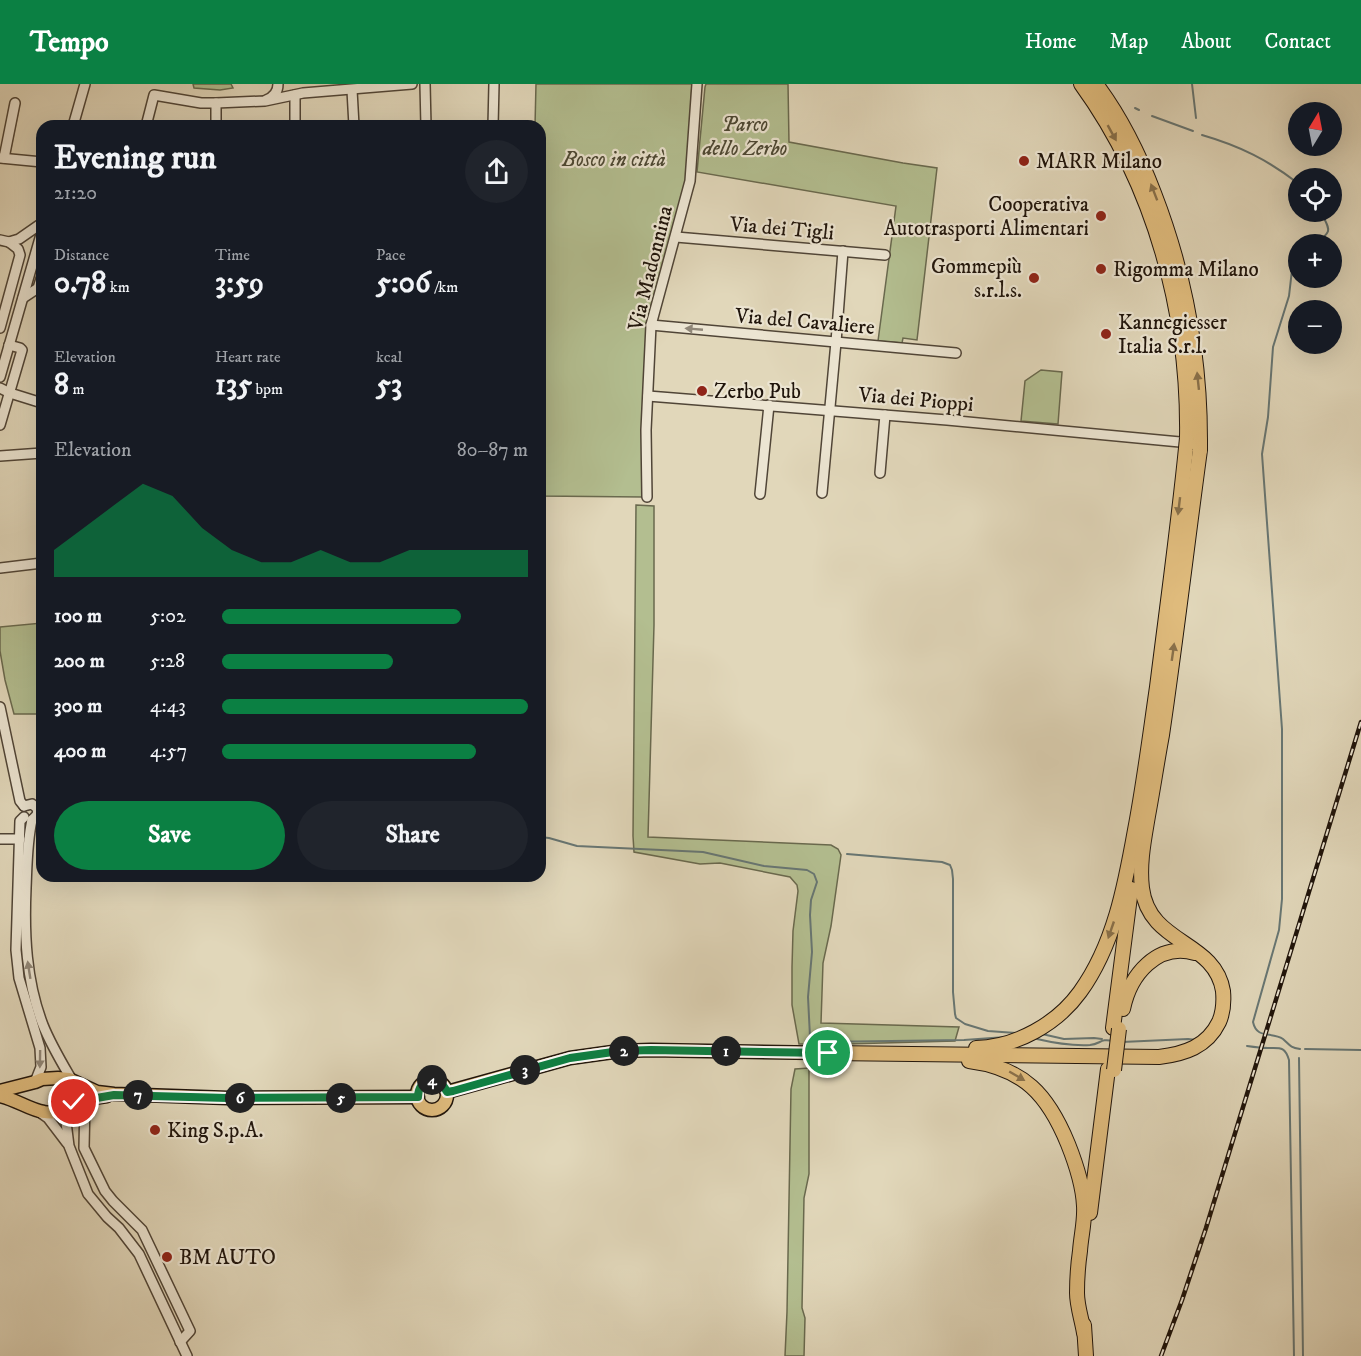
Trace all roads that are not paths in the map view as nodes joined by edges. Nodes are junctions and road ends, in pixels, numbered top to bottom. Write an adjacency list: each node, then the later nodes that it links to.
1 (85, 84): 18 (street)
2 (278, 84): 13 (street); 15 (street)
3 (324, 84): 14 (street)
4 (394, 84): 11 (street)
5 (412, 84): 11 (street)
6 (425, 84): 23 (street)
7 (494, 84): 24 (street)
8 (697, 84): 28 (street, Via Madonnina)
9 (1081, 84): 49 (highway, one-way to 49)
10 (1096, 84): 49 (highway, one-way to 10)
11 (400, 85): 12 (street)
12 (352, 90): 14 (street); 22 (street)
13 (300, 91): 14 (street); 15 (street); 21 (street)
14 (315, 92)
15 (265, 101): 17 (street)
16 (15, 103): 25 (street)
17 (216, 103): 19 (street); 20 (street)
18 (75, 120)
19 (148, 120)
20 (216, 120)
21 (296, 120)
22 (354, 120)
23 (426, 120)
24 (494, 120)
25 (2, 158): 26 (street)
26 (36, 161)
27 (36, 227): 29 (street)
28 (676, 237): 30 (street, Via dei Tigli); 35 (street, Via Madonnina)
29 (5, 241): 36 (street)
30 (843, 251): 32 (street, Via dei Tigli); 37 (street)
31 (36, 252): 34 (street)
32 (885, 255)
33 (36, 289): 34 (street)
34 (23, 298): 38 (street)
35 (651, 325): 37 (street, Via del Cavaliere, one-way to 35); 43 (street, Via Madonnina)
36 (0, 328)
37 (836, 342): 39 (street, Via del Cavaliere); 46 (street)
38 (9, 345): 40 (street); 42 (street)
39 (957, 353)
40 (0, 377)
41 (0, 388): 42 (street)
42 (10, 393): 44 (street); 48 (street)
43 (648, 396): 45 (street, Via dei Pioppi); 55 (street, Via Madonnina)
44 (36, 401)
45 (769, 405): 46 (street, Via dei Pioppi); 54 (street)
46 (829, 410): 47 (street, Via dei Pioppi); 53 (street)
47 (885, 415): 49 (street, Via dei Pioppi); 52 (street)
48 (0, 425)
49 (1191, 444): 59 (highway)
50 (36, 453): 51 (street)
51 (0, 456)
52 (880, 473)
53 (822, 493)
54 (760, 494)
55 (647, 497)
56 (36, 564): 57 (street)
57 (0, 568)
58 (0, 707): 60 (street)
59 (1151, 772): 66 (highway); 67 (highway); 69 (highway, one-way to 69)
60 (24, 806): 61 (street); 63 (street)
61 (36, 807)
62 (36, 815): 63 (street)
63 (28, 818): 65 (street); 71 (street, one-way to 63)
64 (0, 838): 65 (street)
65 (20, 838): 70 (street, one-way to 70)
66 (1204, 957): 67 (highway); 69 (highway)
67 (1116, 1028): 81 (highway)
68 (828, 1053): 69 (highway); 73 (main road)
69 (857, 1053): 81 (highway, one-way to 81)
70 (35, 1082): 71 (main road); 72 (main road); 79 (main road)
71 (73, 1082): 74 (main road); 78 (main road)
72 (0, 1091)
73 (447, 1092): 76 (main road); 76 (main road)
74 (114, 1095): 76 (main road); 77 (main road)
75 (0, 1096): 79 (main road)
76 (418, 1097)
77 (85, 1100): 78 (main road); 82 (street)
78 (69, 1108): 79 (main road); 80 (street)
79 (37, 1110): 80 (street)
80 (69, 1146): 82 (street)
81 (1084, 1333): 84 (highway)
82 (180, 1342): 83 (street)
83 (187, 1356)
84 (1086, 1356)

